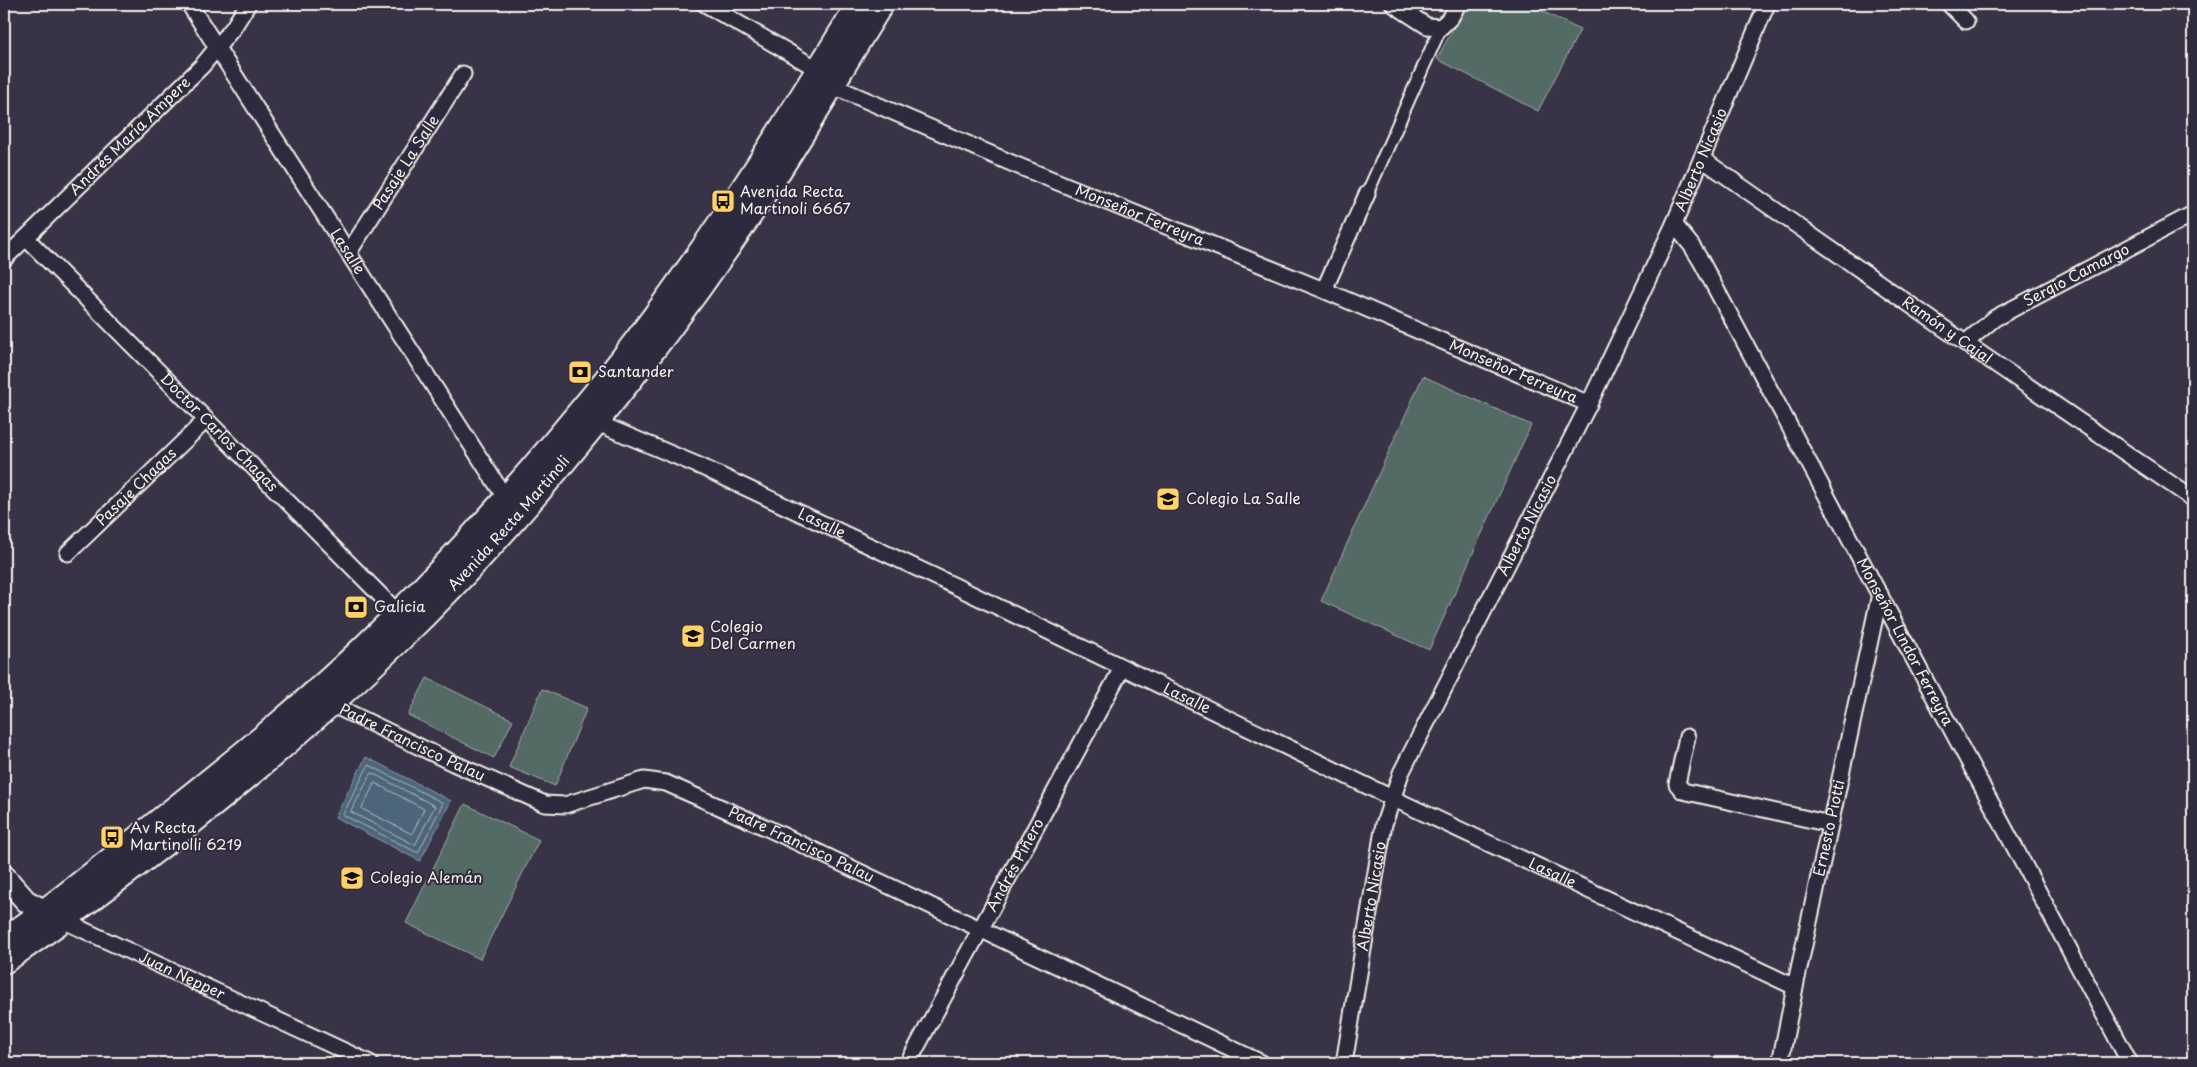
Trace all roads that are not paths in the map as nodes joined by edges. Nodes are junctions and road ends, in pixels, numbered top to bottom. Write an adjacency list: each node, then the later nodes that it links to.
1 (189, 4): 12 (street, Lasalle)
2 (248, 4): 12 (street, Andrés María Ampere)
3 (705, 4): 14 (street, Monseñor Ferreyra)
4 (859, 4): 14 (main road, Avenida Recta Martinoli)
5 (881, 4): 14 (main road, Avenida Recta Martinoli)
6 (1392, 4): 11 (street)
7 (1458, 4): 11 (street)
8 (1767, 4): 15 (street, Alberto Nicasio)
9 (1949, 4): 10 (street)
10 (1966, 21)
11 (1441, 27): 16 (street)
12 (218, 48): 19 (street, Andrés María Ampere); 20 (street, Lasalle)
13 (463, 74): 20 (street, Pasaje La Salle)
14 (825, 78): 22 (street, Monseñor Ferreyra); 25 (main road, Avenida Recta Martinoli)
15 (1702, 159): 18 (street, Alberto Nicasio); 23 (street, Ramón y Cajal)
16 (1367, 194): 22 (street)
17 (2193, 214): 23 (street, Sergio Camargo)
18 (1674, 224): 24 (street, Alberto Nicasio); 30 (street, Monseñor Lindor Ferreyra)
19 (26, 238): 21 (street, Andrés María Ampere); 26 (street, Doctor Carlos Chagas)
20 (349, 252): 27 (street, Lasalle)
21 (4, 259)
22 (1324, 290): 24 (street, Monseñor Ferreyra)
23 (1966, 343): 28 (street, Ramón y Cajal)
24 (1589, 404): 35 (street, Alberto Nicasio)
25 (587, 418): 27 (main road, Avenida Recta Martinoli); 31 (main road, Avenida Recta Martinoli); 32 (street, Lasalle)
26 (206, 420): 29 (street, Pasaje Chagas); 31 (street, Doctor Carlos Chagas)
27 (506, 499): 31 (main road, Avenida Recta Martinoli)
28 (2193, 499)
29 (68, 553)
30 (1880, 594): 36 (street, Ernesto Piotti); 48 (street, Monseñor Lindor Ferreyra)
31 (405, 620): 33 (main road, Avenida Recta Martinoli); 38 (main road, Avenida Recta Martinoli)
32 (1122, 668): 35 (street, Lasalle); 39 (street, Andrés Piñero)
33 (331, 704): 38 (main road, Avenida Recta Martinoli); 39 (street, Padre Francisco Palau)
34 (1687, 736): 36 (street)
35 (1392, 798): 42 (street, Lasalle); 46 (street, Alberto Nicasio)
36 (1830, 824): 42 (street, Ernesto Piotti)
37 (4, 876): 38 (main road, Juan Nepper)
38 (53, 916): 40 (main road, Avenida Recta Martinoli); 41 (main road, Avenida Recta Martinoli); 43 (street, Juan Nepper)
39 (979, 930): 44 (street, Andrés Piñero); 45 (street, Padre Francisco Palau)
40 (4, 940)
41 (4, 961)
42 (1794, 988): 47 (street, Ernesto Piotti)
43 (370, 1063)
44 (908, 1063)
45 (1262, 1063)
46 (1344, 1063)
47 (1780, 1063)
48 (2130, 1063)

